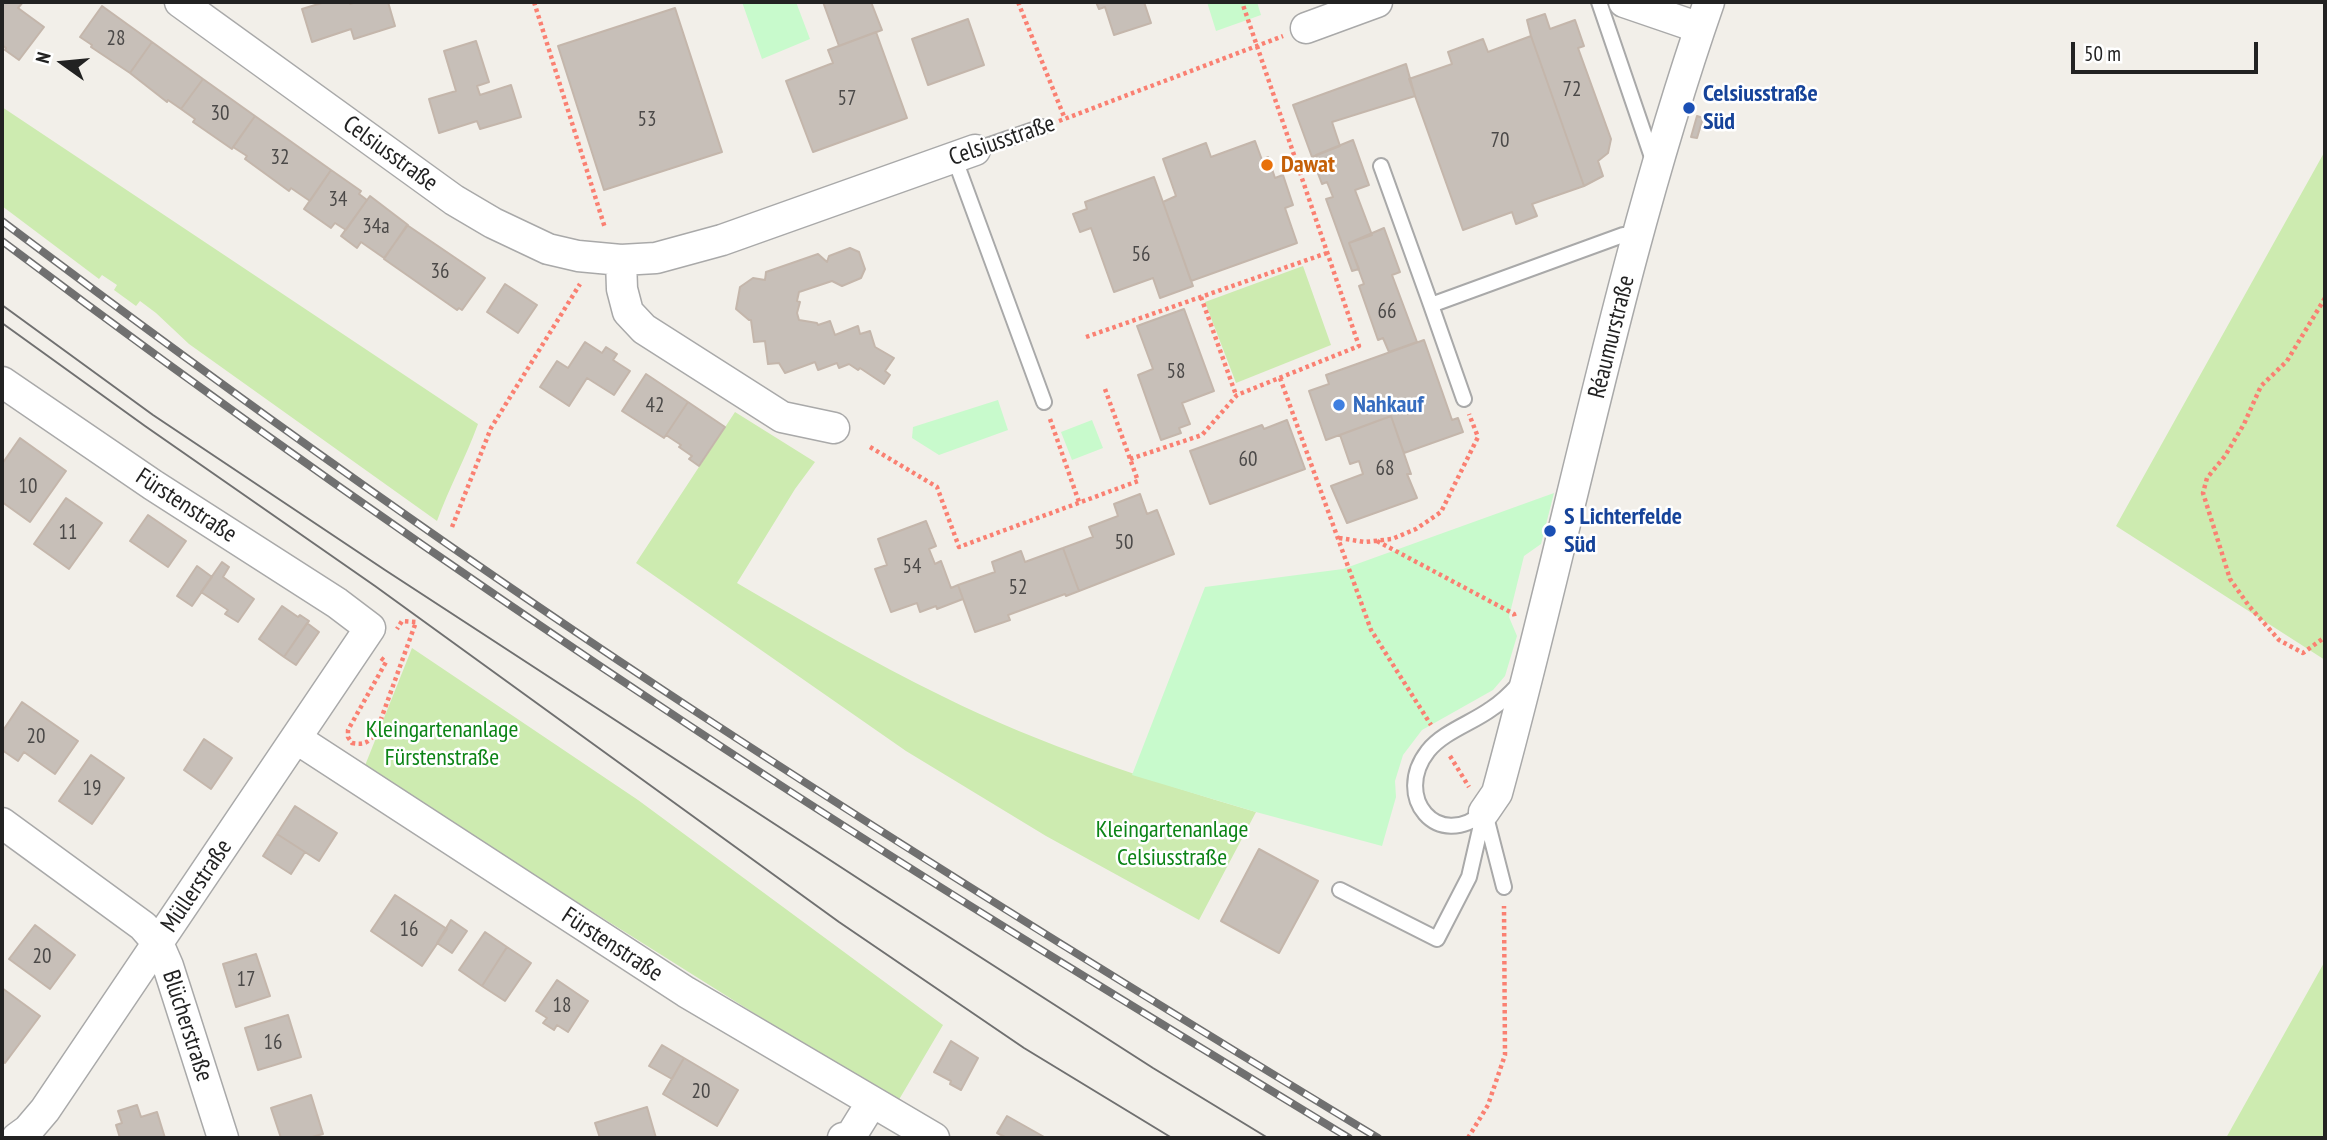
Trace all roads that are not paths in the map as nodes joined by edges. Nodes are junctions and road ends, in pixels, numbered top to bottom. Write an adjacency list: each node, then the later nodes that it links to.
1 (180, 2): 12 (street, Celsiusstraße)
2 (1377, 2): 6 (street)
3 (1599, 2): 10 (lane)
4 (1623, 2): 5 (street)
5 (1704, 15): 10 (street, Réaumurstraße)
6 (1306, 28)
7 (1042, 128): 8 (lane, Celsiusstraße)
8 (964, 153): 12 (street, Celsiusstraße); 16 (lane)
9 (1381, 166): 13 (lane)
10 (1657, 171): 11 (street, Réaumurstraße)
11 (1638, 237): 13 (lane); 19 (street, Réaumurstraße)
12 (621, 260): 17 (street)
13 (1431, 305): 15 (lane)
14 (2, 382): 18 (street, Fürstenstraße)
15 (1464, 399)
16 (1044, 402)
17 (834, 428)
18 (370, 628): 20 (street, Müllerstraße)
19 (1527, 675): 21 (street, Réaumurstraße); 21 (lane)
20 (297, 738): 25 (street, Müllerstraße); 26 (street, Fürstenstraße)
21 (1484, 812): 23 (lane); 24 (lane)
22 (2, 823): 25 (street, Blücherstraße)
23 (1504, 887)
24 (1340, 890)
25 (158, 943): 27 (street, Müllerstraße); 28 (street, Blücherstraße)
26 (872, 1102): 29 (street); 30 (street, Fürstenstraße)
27 (18, 1138)
28 (223, 1138)
29 (843, 1138)
30 (934, 1138)

